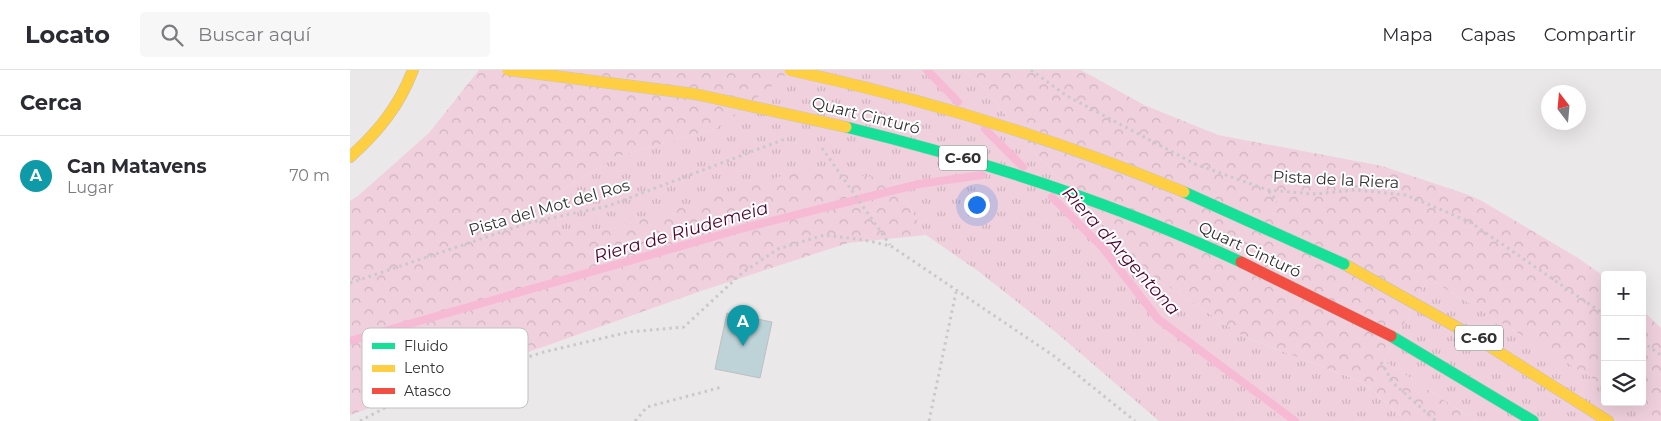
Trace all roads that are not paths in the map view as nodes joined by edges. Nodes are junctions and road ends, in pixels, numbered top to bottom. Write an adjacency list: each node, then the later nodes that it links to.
1 (414, 70): 4 (main road)
2 (508, 70): 5 (main road, Quart Cinturó / C-60, bridge)
3 (790, 70): 6 (main road, Quart Cinturó / C-60, bridge)
4 (350, 157)
5 (1533, 421)
6 (1608, 421)

